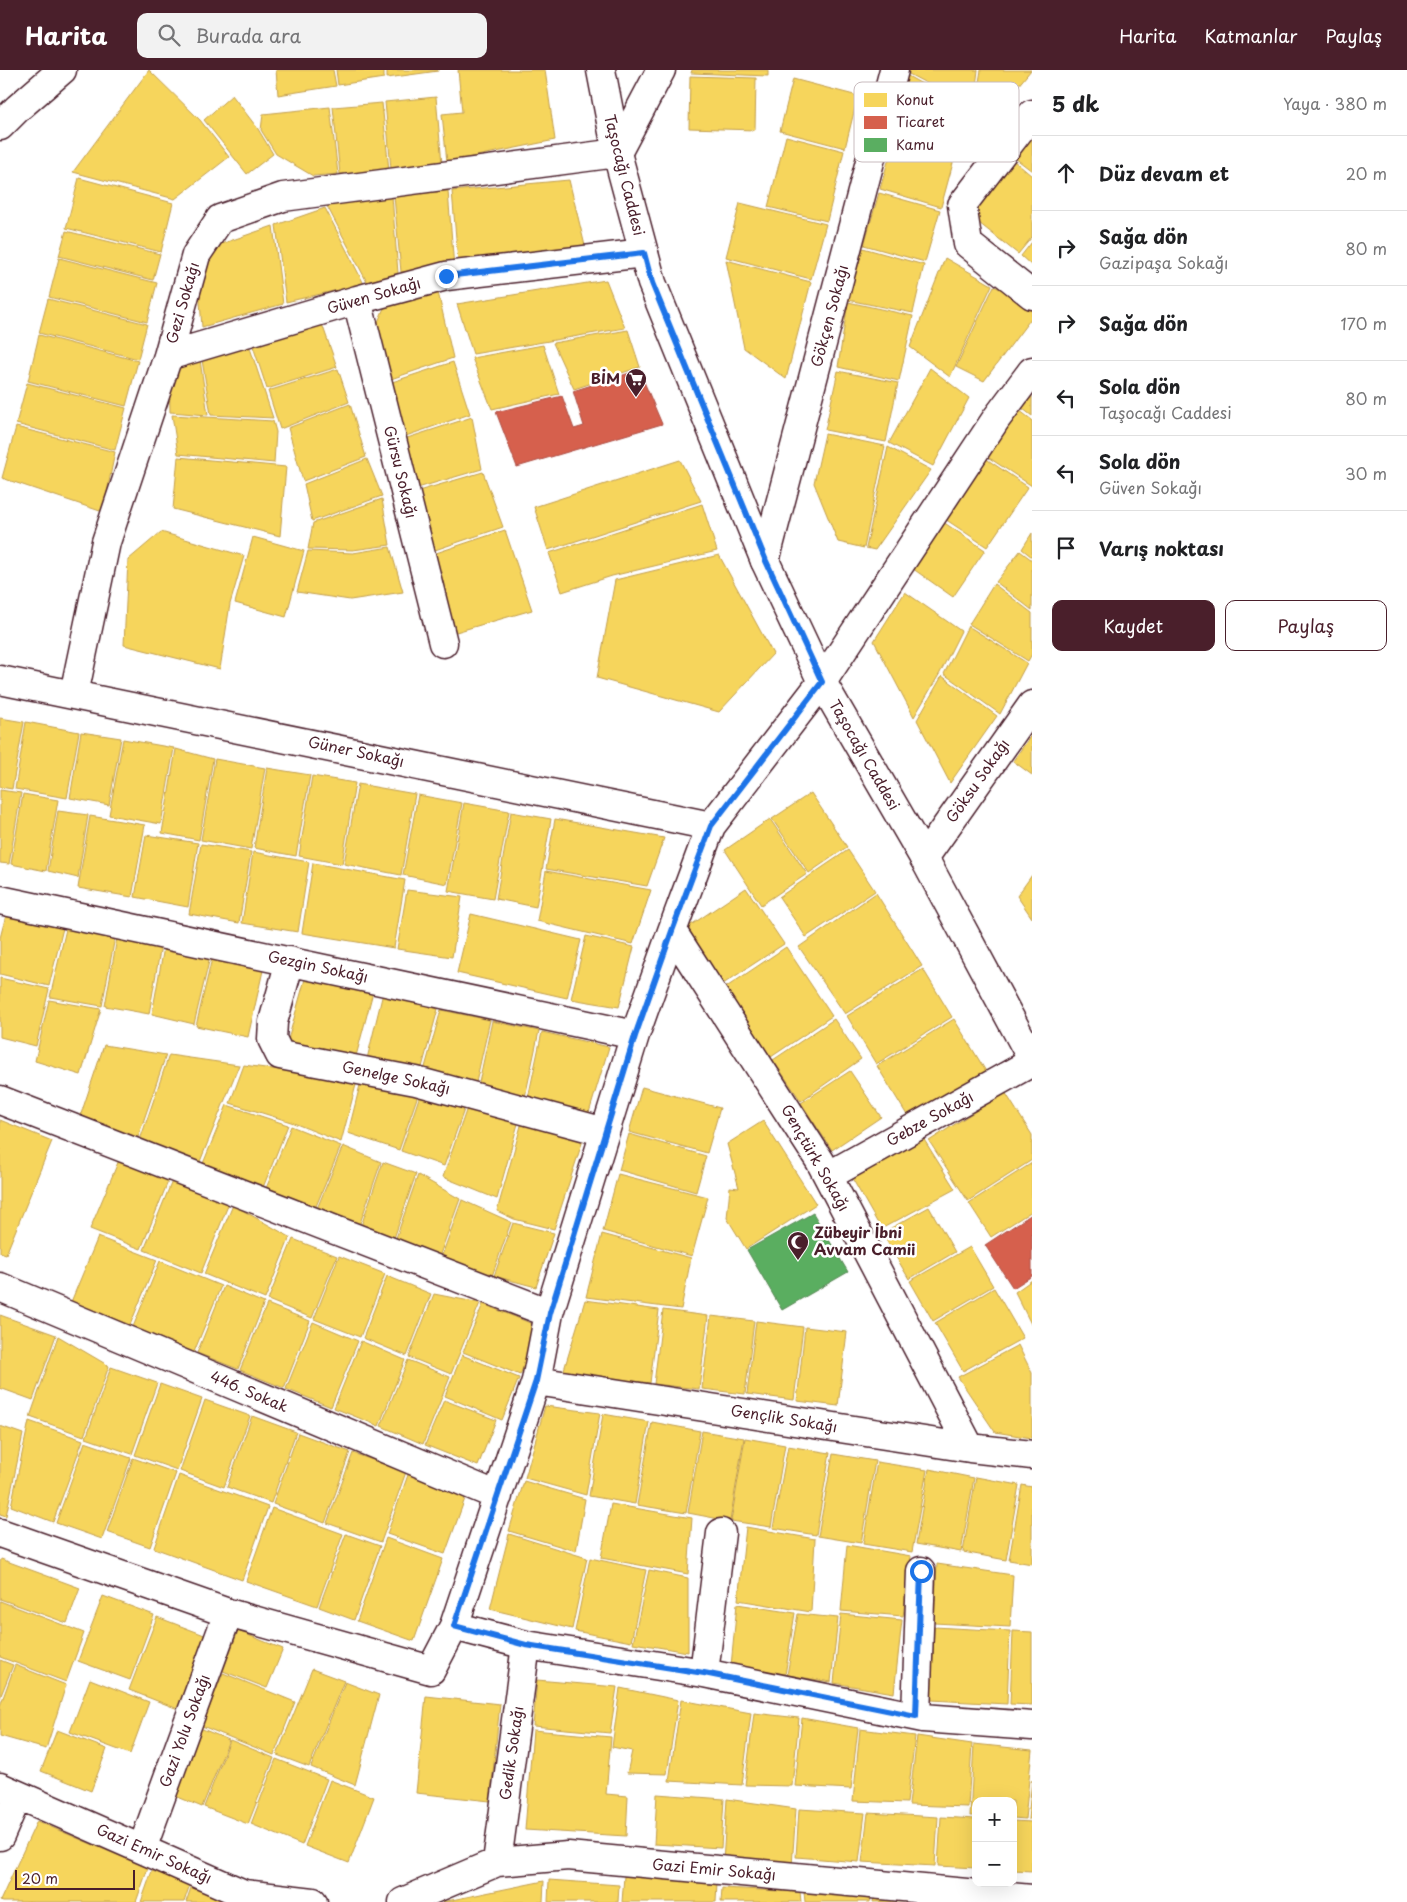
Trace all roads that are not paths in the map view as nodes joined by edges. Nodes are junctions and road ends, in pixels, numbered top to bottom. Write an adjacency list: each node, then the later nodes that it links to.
1 (62, 70): 5 (street)
2 (601, 70): 7 (street, Taşocağı Caddesi)
3 (661, 70): 7 (street)
4 (1032, 114): 6 (street)
5 (0, 126)
6 (1019, 131)
7 (617, 153): 10 (street, Taşocağı Caddesi); 13 (street, Gezi Sokağı)
8 (870, 162): 15 (street, Gökçen Sokağı)
9 (995, 162): 11 (street)
10 (644, 253): 12 (street, Güven Sokağı); 15 (street, Taşocağı Caddesi)
11 (1032, 295)
12 (357, 300): 13 (street, Güven Sokağı); 16 (street, Gürsu Sokağı)
13 (168, 356): 19 (street, Gezi Sokağı)
14 (1032, 371): 18 (street)
15 (766, 561): 18 (street, Taşocağı Caddesi)
16 (443, 643)
17 (0, 680): 19 (street, Güner Sokağı)
18 (822, 682): 21 (street); 22 (street, Taşocağı Caddesi)
19 (74, 694): 21 (street, Güner Sokağı)
20 (1032, 705): 22 (street, Göksu Sokağı)
21 (711, 826): 24 (street)
22 (924, 858): 27 (street, Taşocağı Caddesi)
23 (0, 900): 25 (street, Gezgin Sokağı)
24 (672, 931): 26 (street); 30 (street, Gençtürk Sokağı)
25 (290, 960): 26 (street, Gezgin Sokağı); 29 (street, Genelge Sokağı)
26 (635, 1036): 29 (street)
27 (1032, 1061): 30 (street, Gebze Sokağı)
28 (0, 1100): 32 (street)
29 (605, 1132): 32 (street)
30 (828, 1176): 34 (street, Gençtürk Sokağı)
31 (0, 1287): 36 (street, 446. Sokak)
32 (550, 1313): 33 (street)
33 (536, 1381): 34 (street, Gençlik Sokağı); 36 (street)
34 (970, 1448): 35 (street, Gençlik Sokağı)
35 (1032, 1455)
36 (498, 1496): 41 (street)
37 (721, 1532): 43 (street)
38 (0, 1533): 40 (street)
39 (921, 1571): 44 (street)
40 (228, 1614): 41 (street); 48 (street, Gazi Yolu Sokağı)
41 (454, 1626): 42 (street)
42 (526, 1645): 43 (street); 49 (street, Gedik Sokağı)
43 (704, 1673): 44 (street)
44 (916, 1716): 45 (street)
45 (1032, 1726)
46 (9, 1791): 47 (street); 48 (street, Gazi Emir Sokağı)
47 (0, 1836)
48 (142, 1849): 51 (street, Gazi Emir Sokağı)
49 (497, 1862): 50 (street, Gazi Emir Sokağı); 52 (street, Gazi Emir Sokağı)
50 (1032, 1899)
51 (313, 1902)
52 (403, 1902)

